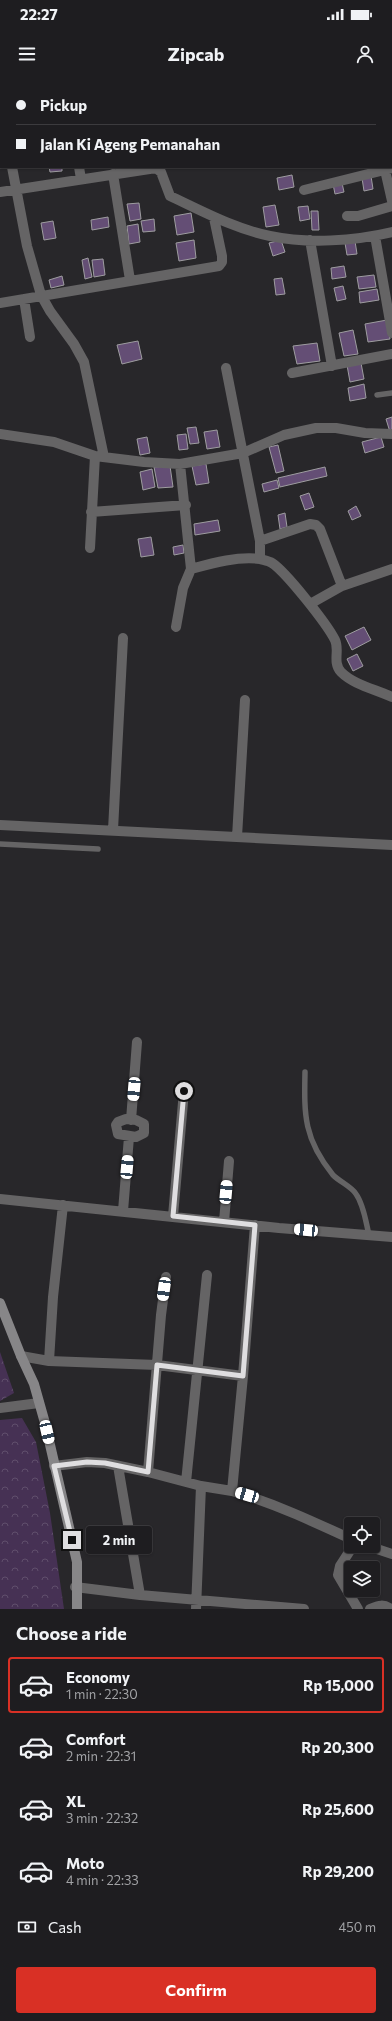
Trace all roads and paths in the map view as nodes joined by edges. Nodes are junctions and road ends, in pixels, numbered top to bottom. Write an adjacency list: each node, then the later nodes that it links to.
1 (12, 168): 6 (street)
2 (79, 168): 5 (street)
3 (388, 169): 7 (street); 9 (street)
4 (113, 174): 5 (street); 12 (street); 16 (street)
5 (81, 179): 6 (street)
6 (15, 189): 8 (street); 17 (street)
7 (304, 190)
8 (0, 192)
9 (392, 201)
10 (392, 206): 11 (street)
11 (347, 216)
12 (214, 218): 15 (street); 16 (street)
13 (392, 232): 14 (street)
14 (375, 236): 15 (street); 20 (street)
15 (310, 240): 23 (street)
16 (130, 280): 17 (street)
17 (41, 295): 18 (street); 31 (street)
18 (24, 299): 19 (street); 21 (street)
19 (0, 303)
20 (392, 333)
21 (30, 337)
22 (392, 354): 23 (street)
23 (332, 366): 25 (street)
24 (226, 368): 30 (street)
25 (292, 373)
26 (392, 393): 27 (lane)
27 (377, 395)
28 (0, 434): 31 (street)
29 (392, 434): 30 (street)
30 (243, 453): 32 (street); 35 (street)
31 (100, 456): 32 (street); 34 (street)
32 (180, 464): 33 (street)
33 (186, 505): 34 (street); 38 (street)
34 (91, 512): 36 (street)
35 (260, 541): 37 (street); 40 (street)
36 (90, 548)
37 (260, 559): 38 (street); 41 (street)
38 (191, 569): 42 (street)
39 (391, 571): 40 (street)
40 (342, 586): 41 (street)
41 (310, 604): 44 (street)
42 (176, 627)
43 (123, 638): 47 (street)
44 (392, 697)
45 (245, 700): 48 (street)
46 (0, 825): 47 (street)
47 (113, 830): 48 (street)
48 (237, 837): 50 (street)
49 (0, 844): 51 (lane)
50 (392, 845)
51 (98, 849)
52 (138, 1042): 55 (street)
53 (305, 1072): 64 (lane)
54 (184, 1091): 61 (street)
55 (131, 1120): 56 (street); 56 (street)
56 (129, 1137): 60 (street)
57 (229, 1161): 62 (street)
58 (0, 1199): 59 (street)
59 (63, 1205): 60 (street); 70 (street)
60 (123, 1211): 61 (street)
61 (173, 1216): 62 (street)
62 (224, 1222): 63 (street)
63 (255, 1225): 64 (street); 73 (street)
64 (369, 1235): 65 (street)
65 (392, 1236)
66 (207, 1275): 72 (street)
67 (166, 1277): 71 (street)
68 (0, 1303): 69 (street)
69 (21, 1356): 70 (street); 74 (street)
70 (49, 1361): 71 (street)
71 (157, 1365): 72 (street); 78 (street)
72 (199, 1369): 73 (street); 79 (street)
73 (243, 1376): 81 (street)
74 (39, 1403): 75 (street); 76 (street)
75 (0, 1408)
76 (54, 1466): 77 (street); 86 (street)
77 (118, 1466): 78 (street); 87 (street)
78 (148, 1472): 79 (street)
79 (186, 1482): 80 (street)
80 (201, 1486): 81 (street); 88 (street)
81 (232, 1491): 82 (street)
82 (344, 1536)
83 (380, 1550): 85 (street)
84 (348, 1553): 91 (street)
85 (392, 1554)
86 (76, 1587): 87 (street); 89 (street)
87 (140, 1595): 88 (street)
88 (196, 1604): 90 (street)
89 (77, 1609)
90 (304, 1609)
91 (358, 1609)
92 (370, 1609): 93 (street)
93 (391, 1609)

